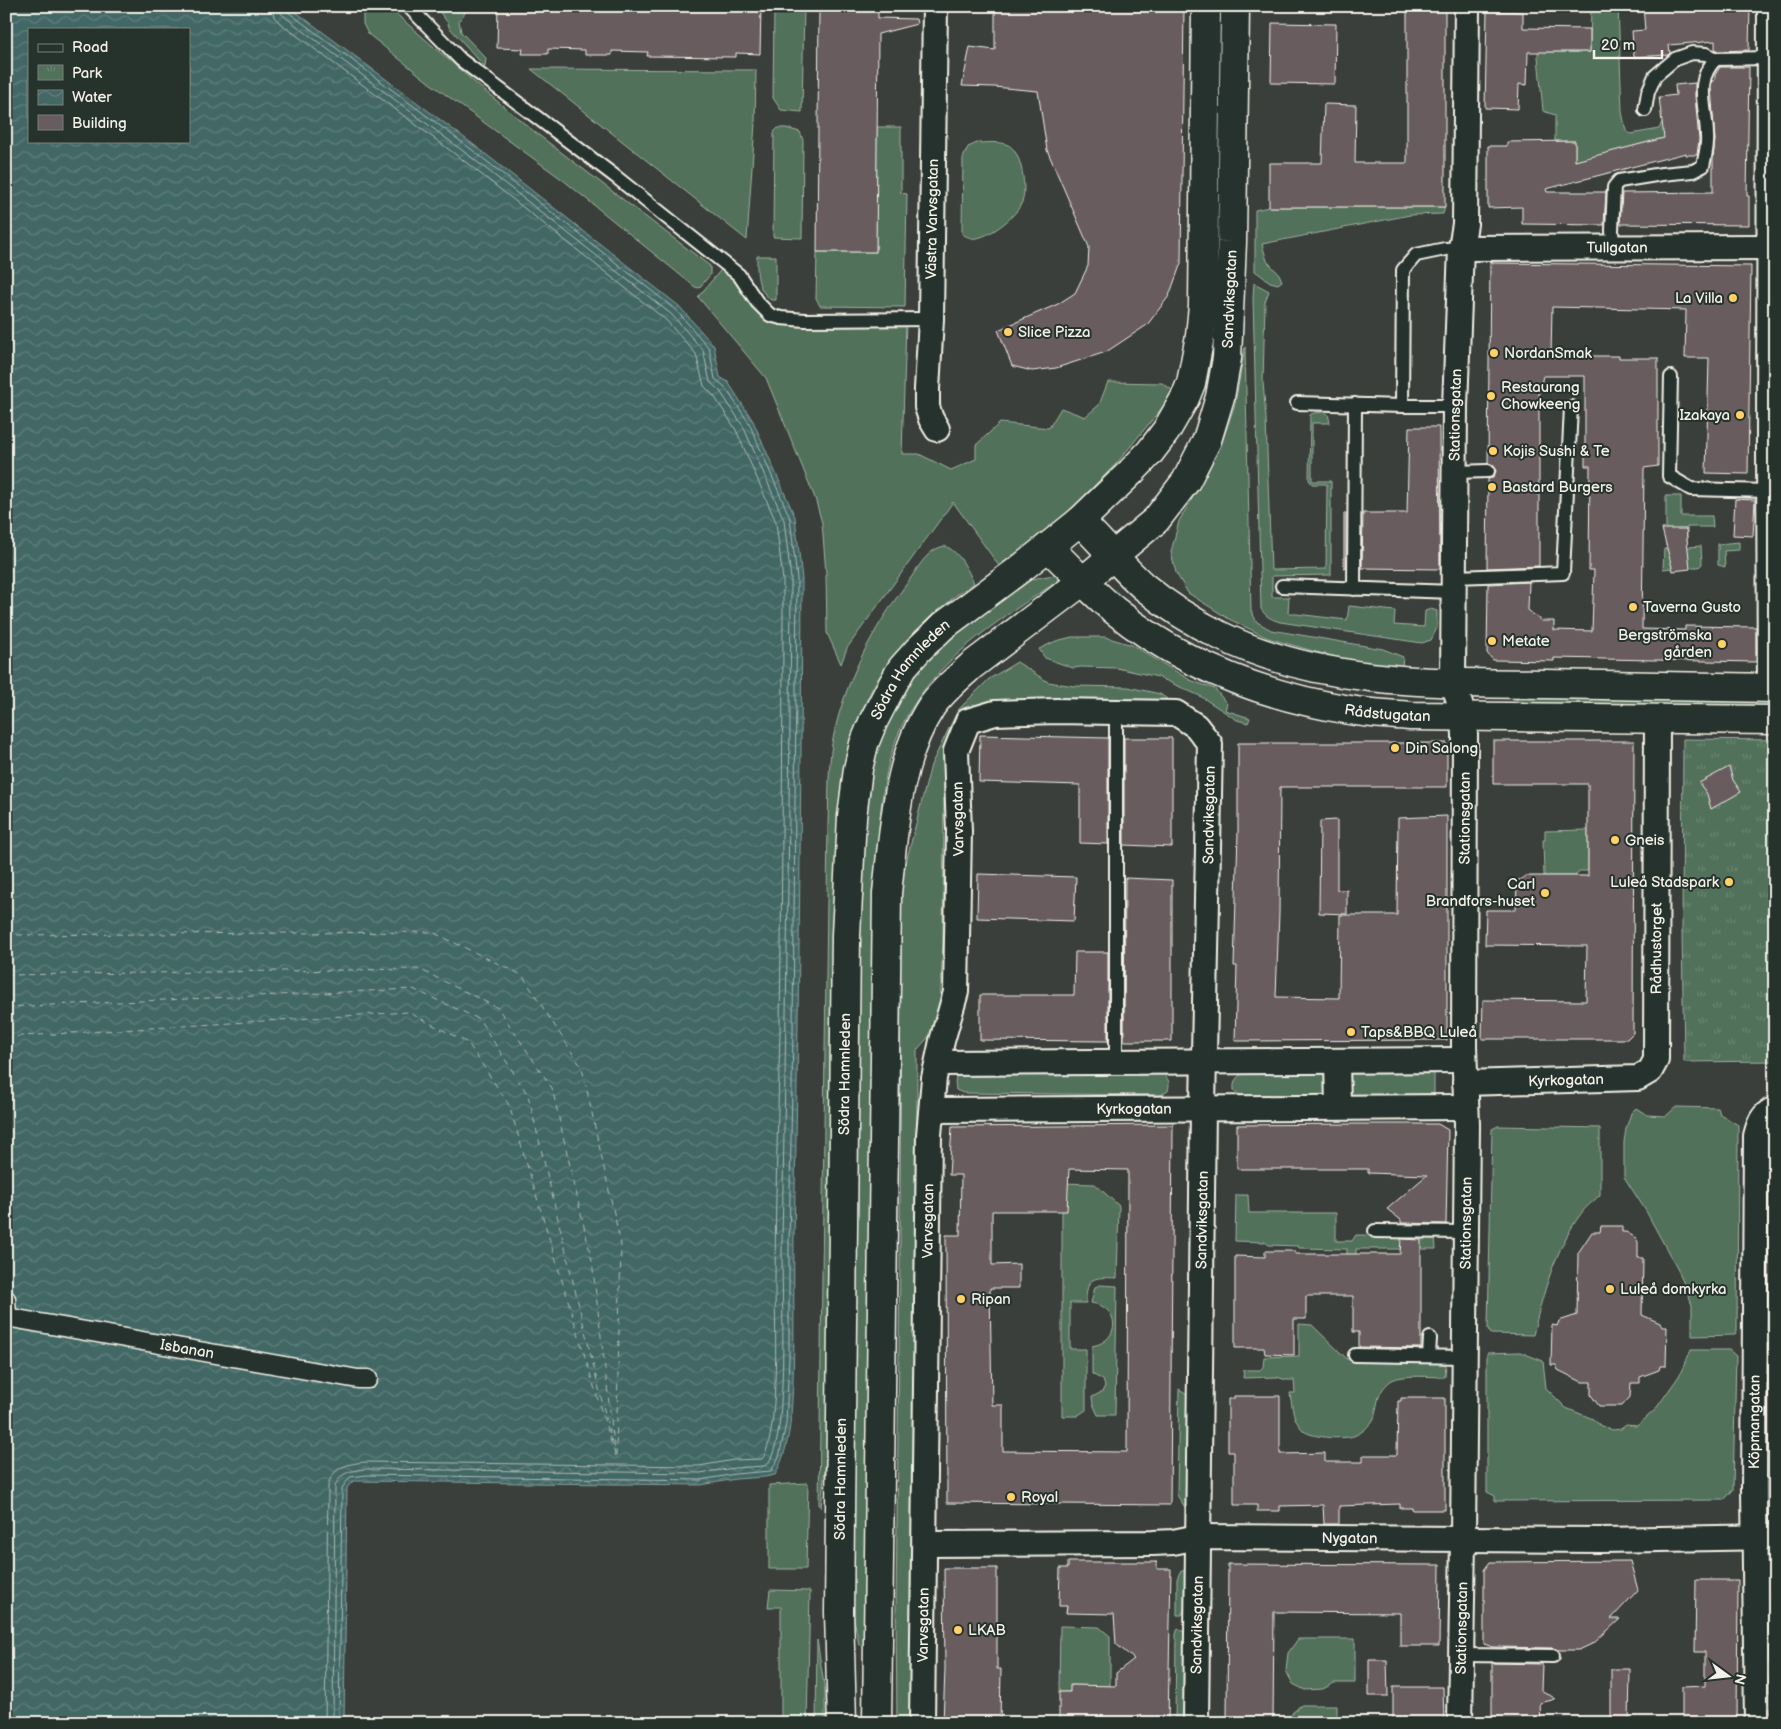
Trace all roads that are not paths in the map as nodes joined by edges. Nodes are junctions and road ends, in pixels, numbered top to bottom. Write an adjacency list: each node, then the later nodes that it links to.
1 (408, 6): 13 (lane)
2 (935, 6): 13 (street, Västra Varvsgatan)
3 (1206, 6): 24 (main road, Sandviksgatan)
4 (1234, 6): 26 (main road, Sandviksgatan)
5 (1467, 6): 12 (street, Stationsgatan)
6 (1770, 6): 7 (street)
7 (1769, 58): 8 (lane); 11 (street)
8 (1716, 59): 9 (lane); 10 (lane)
9 (1645, 110)
10 (1613, 247): 11 (street, Tullgatan); 12 (street, Tullgatan)
11 (1772, 247): 23 (street)
12 (1461, 248): 17 (lane); 18 (street, Stationsgatan)
13 (931, 319): 20 (street, Västra Varvsgatan)
14 (1671, 377): 23 (lane)
15 (1297, 403): 16 (lane)
16 (1355, 404): 17 (lane); 30 (lane)
17 (1402, 406): 18 (lane)
18 (1455, 406): 22 (street, Stationsgatan)
19 (1571, 407): 28 (lane)
20 (937, 429)
21 (1488, 471): 22 (lane)
22 (1455, 472): 28 (street, Stationsgatan)
23 (1769, 490): 32 (street)
24 (1080, 521): 25 (main road, Södra Hamnleden); 26 (main road)
25 (1048, 547): 27 (main road, Rådstugatan); 64 (main road, Södra Hamnleden)
26 (1114, 556): 27 (main road); 31 (main road)
27 (1083, 581): 34 (main road, Rådstugatan); 65 (main road)
28 (1454, 585): 30 (lane); 31 (street, Stationsgatan)
29 (1282, 586): 30 (lane)
30 (1354, 589)
31 (1453, 683): 32 (main road); 34 (street, Stationsgatan)
32 (1772, 688)
33 (1116, 712): 39 (lane); 40 (street, Sandviksgatan); 41 (street, Varvsgatan)
34 (1464, 716): 35 (main road, Rådstugatan); 42 (street, Stationsgatan)
35 (1657, 719): 36 (main road, Rådstugatan); 37 (street, Rådhustorget)
36 (1775, 720)
37 (1656, 1058): 42 (street, Kyrkogatan)
38 (1338, 1061): 40 (street, Kyrkogatan); 42 (street, Kyrkogatan); 44 (street)
39 (1116, 1062): 40 (street, Kyrkogatan); 41 (street, Kyrkogatan)
40 (1204, 1062): 43 (street, Sandviksgatan)
41 (938, 1063): 46 (street, Varvsgatan)
42 (1465, 1071): 45 (street, Stationsgatan)
43 (1203, 1107): 44 (street, Kyrkogatan); 46 (street, Kyrkogatan); 58 (street, Sandviksgatan)
44 (1338, 1107): 45 (street, Kyrkogatan)
45 (1466, 1107): 49 (street, Stationsgatan)
46 (932, 1110): 61 (street, Varvsgatan)
47 (1767, 1116): 52 (street, Köpmangatan)
48 (1375, 1231): 49 (lane)
49 (1466, 1232): 56 (street, Stationsgatan)
50 (6, 1299): 51 (street, Isbanan)
51 (7, 1317): 57 (street, Isbanan)
52 (1765, 1337): 59 (street, Köpmangatan)
53 (1430, 1338): 55 (lane)
54 (1355, 1355): 55 (lane)
55 (1429, 1356): 56 (lane)
56 (1465, 1357): 60 (street, Stationsgatan)
57 (368, 1379)
58 (1198, 1536): 60 (street, Nygatan); 61 (street, Nygatan); 67 (street, Sandviksgatan)
59 (1765, 1537): 60 (street, Nygatan); 69 (street, Köpmangatan)
60 (1463, 1538): 62 (street, Stationsgatan)
61 (925, 1544): 66 (street, Varvsgatan)
62 (1461, 1655): 63 (lane); 68 (street, Stationsgatan)
63 (1552, 1656)
64 (842, 1723)
65 (877, 1723)
66 (922, 1723)
67 (1196, 1723)
68 (1460, 1723)
69 (1756, 1723)

